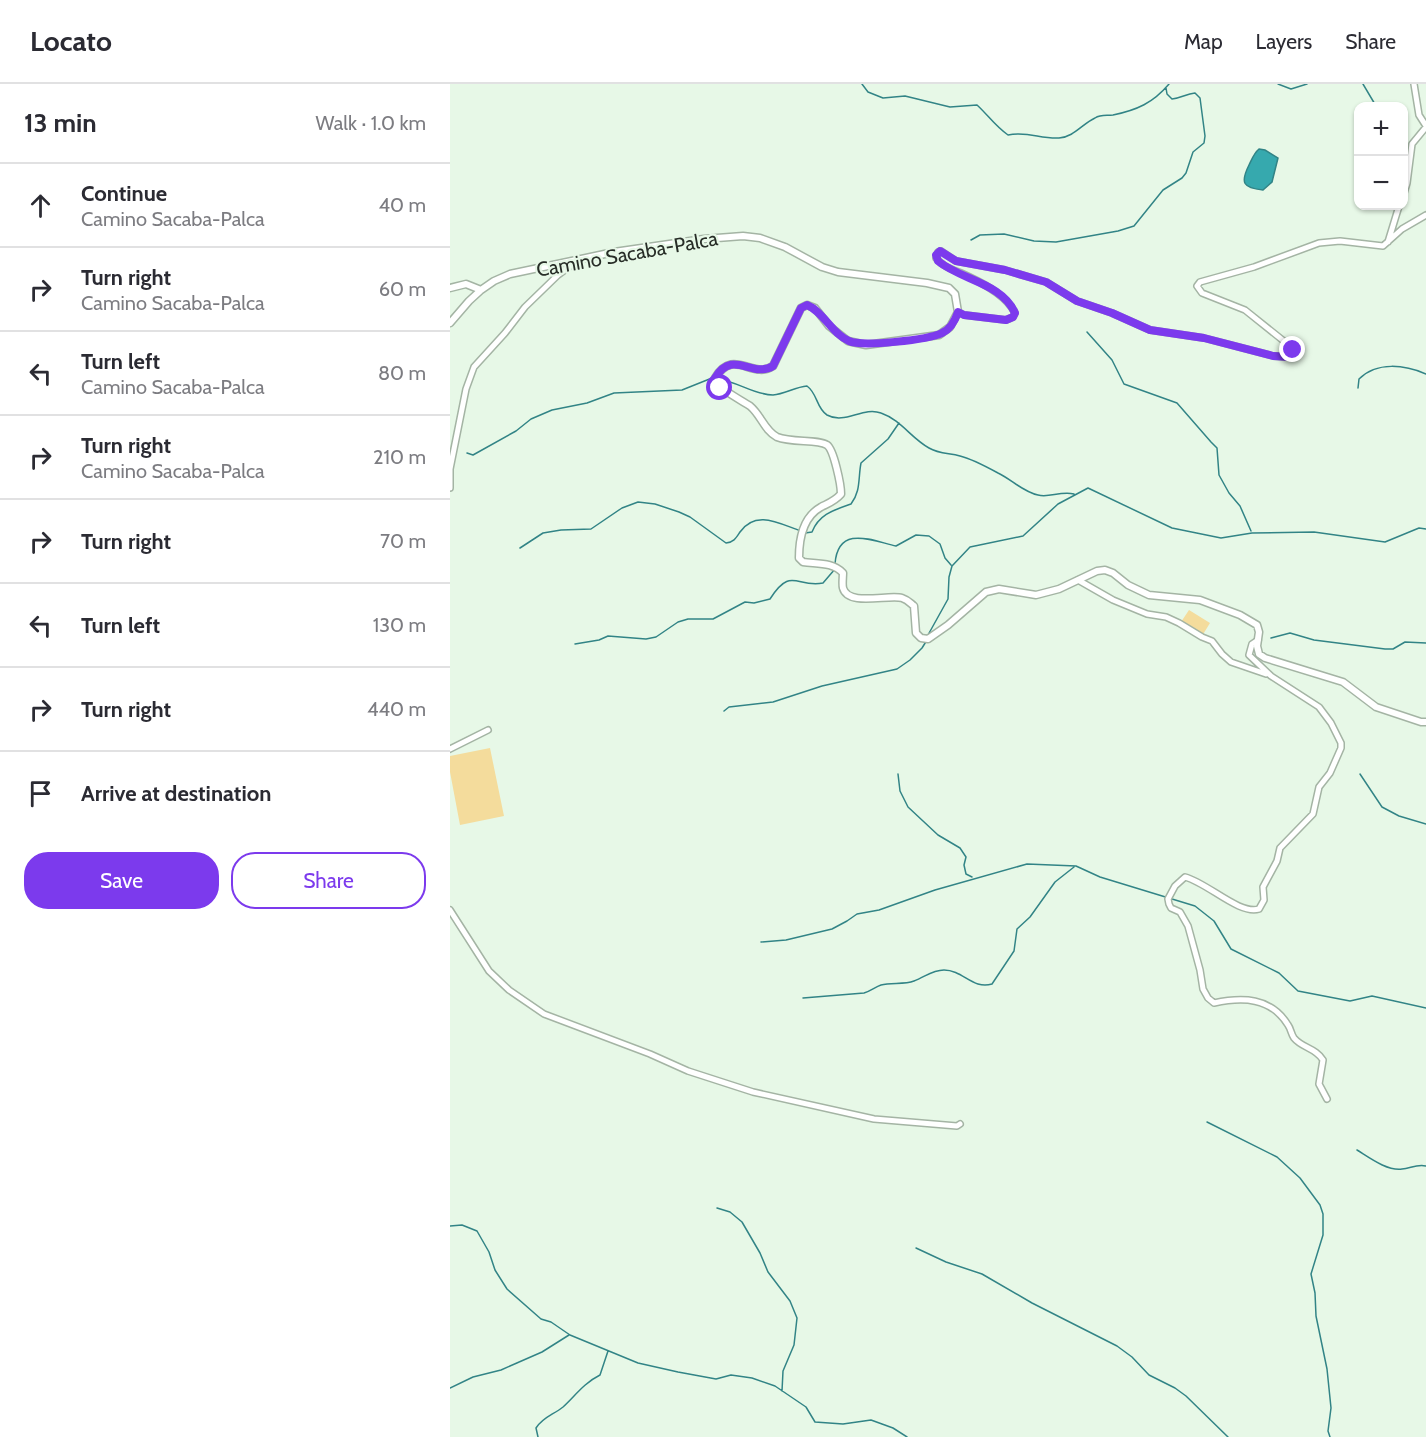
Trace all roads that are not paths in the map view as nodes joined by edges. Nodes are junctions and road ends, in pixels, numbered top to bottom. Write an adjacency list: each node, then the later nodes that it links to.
1 (1414, 84): 2 (street)
2 (1426, 126): 3 (street)
3 (1408, 175)
4 (1398, 210): 6 (street)
5 (1426, 215): 6 (street)
6 (1388, 244): 10 (street)
7 (577, 261): 9 (street, Camino Sacaba-Palca); 10 (street, Camino Sacaba-Palca); 12 (street)
8 (450, 288): 9 (street)
9 (481, 290): 11 (street, Camino Sacaba-Palca)
10 (958, 312): 13 (street)
11 (450, 323)
12 (450, 488)
13 (1078, 580): 14 (street); 15 (street)
14 (1258, 640): 15 (street); 16 (street)
15 (1271, 676): 20 (street)
16 (1426, 722)
17 (488, 730): 18 (street)
18 (450, 748)
19 (450, 910): 21 (street)
20 (1327, 1099)
21 (960, 1124)

